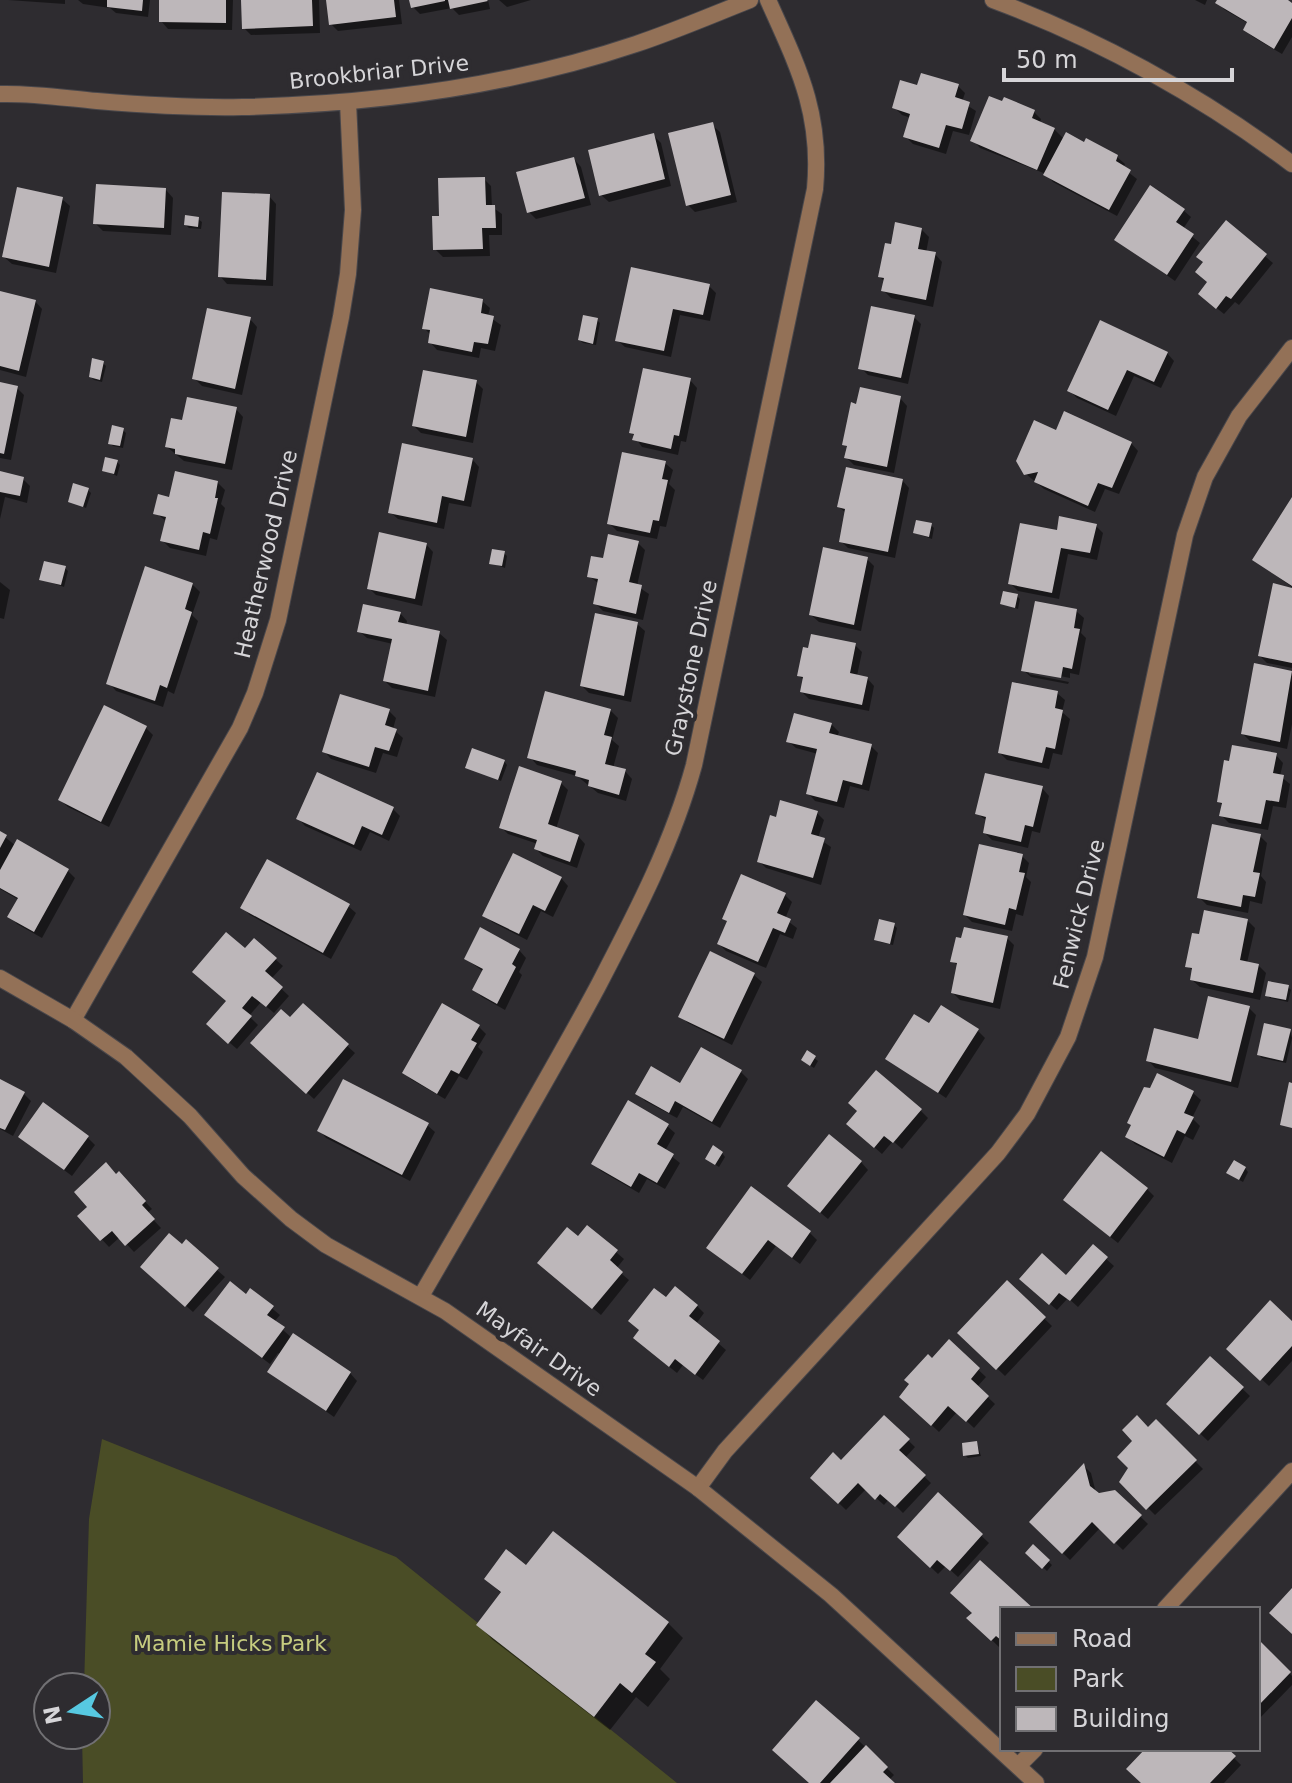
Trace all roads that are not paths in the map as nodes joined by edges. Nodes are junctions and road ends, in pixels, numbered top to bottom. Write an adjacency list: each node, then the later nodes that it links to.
1 (750, 0): 5 (street, Brookbriar Drive)
2 (768, 0): 10 (street, Graystone Drive)
3 (993, 0): 6 (street)
4 (0, 94): 5 (street, Brookbriar Drive)
5 (348, 102): 9 (street, Heatherwood Drive)
6 (1292, 164)
7 (1292, 348): 12 (street, Fenwick Drive)
8 (0, 978): 9 (street, Mayfair Drive)
9 (73, 1020): 10 (street, Mayfair Drive)
10 (421, 1296): 12 (street, Mayfair Drive)
11 (1292, 1471): 13 (street)
12 (698, 1488): 14 (street, Mayfair Drive)
13 (1167, 1607)
14 (1000, 1750)
15 (1002, 1751): 17 (street, Mayfair Drive)
16 (1033, 1751): 17 (street)
17 (1018, 1766): 18 (street, Mayfair Drive)
18 (1036, 1783)

